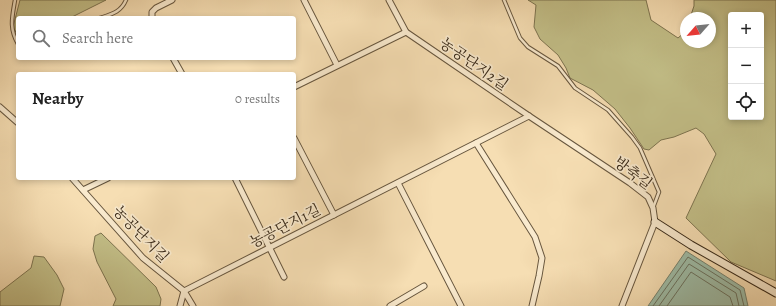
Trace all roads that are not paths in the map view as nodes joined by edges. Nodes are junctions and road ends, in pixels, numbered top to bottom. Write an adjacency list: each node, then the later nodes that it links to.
1 (15, 0): 10 (lane)
2 (126, 0): 7 (lane)
3 (172, 0): 8 (street)
4 (304, 0): 12 (street)
5 (389, 0): 9 (street, 농공단지2길)
6 (504, 0): 25 (lane)
7 (105, 16)
8 (152, 16)
9 (406, 32): 12 (street); 16 (street, 농공단지2길)
10 (16, 41)
11 (174, 60): 13 (street)
12 (337, 65): 14 (street)
13 (181, 72)
14 (296, 85)
15 (0, 107): 17 (street)
16 (529, 116): 19 (street, 농공단지1길); 25 (street, 방축길)
17 (16, 122)
18 (296, 142): 26 (street)
19 (476, 143): 23 (street, 농공단지1길); 37 (street)
20 (74, 180): 24 (street, 농공단지길)
21 (104, 180): 24 (street)
22 (236, 180): 28 (street)
23 (398, 183): 26 (street, 농공단지1길); 36 (street)
24 (83, 190): 31 (street, 농공단지길)
25 (654, 208): 27 (street, 방축길)
26 (334, 215): 28 (street, 농공단지1길)
27 (655, 222): 32 (street); 38 (street, 방축길)
28 (270, 248): 29 (street); 31 (street, 농공단지1길)
29 (284, 277)
30 (424, 286): 35 (street)
31 (184, 291): 33 (street); 34 (street, 농공단지길)
32 (776, 292)
33 (180, 306)
34 (192, 306)
35 (390, 306)
36 (461, 306)
37 (532, 306)
38 (622, 306)

